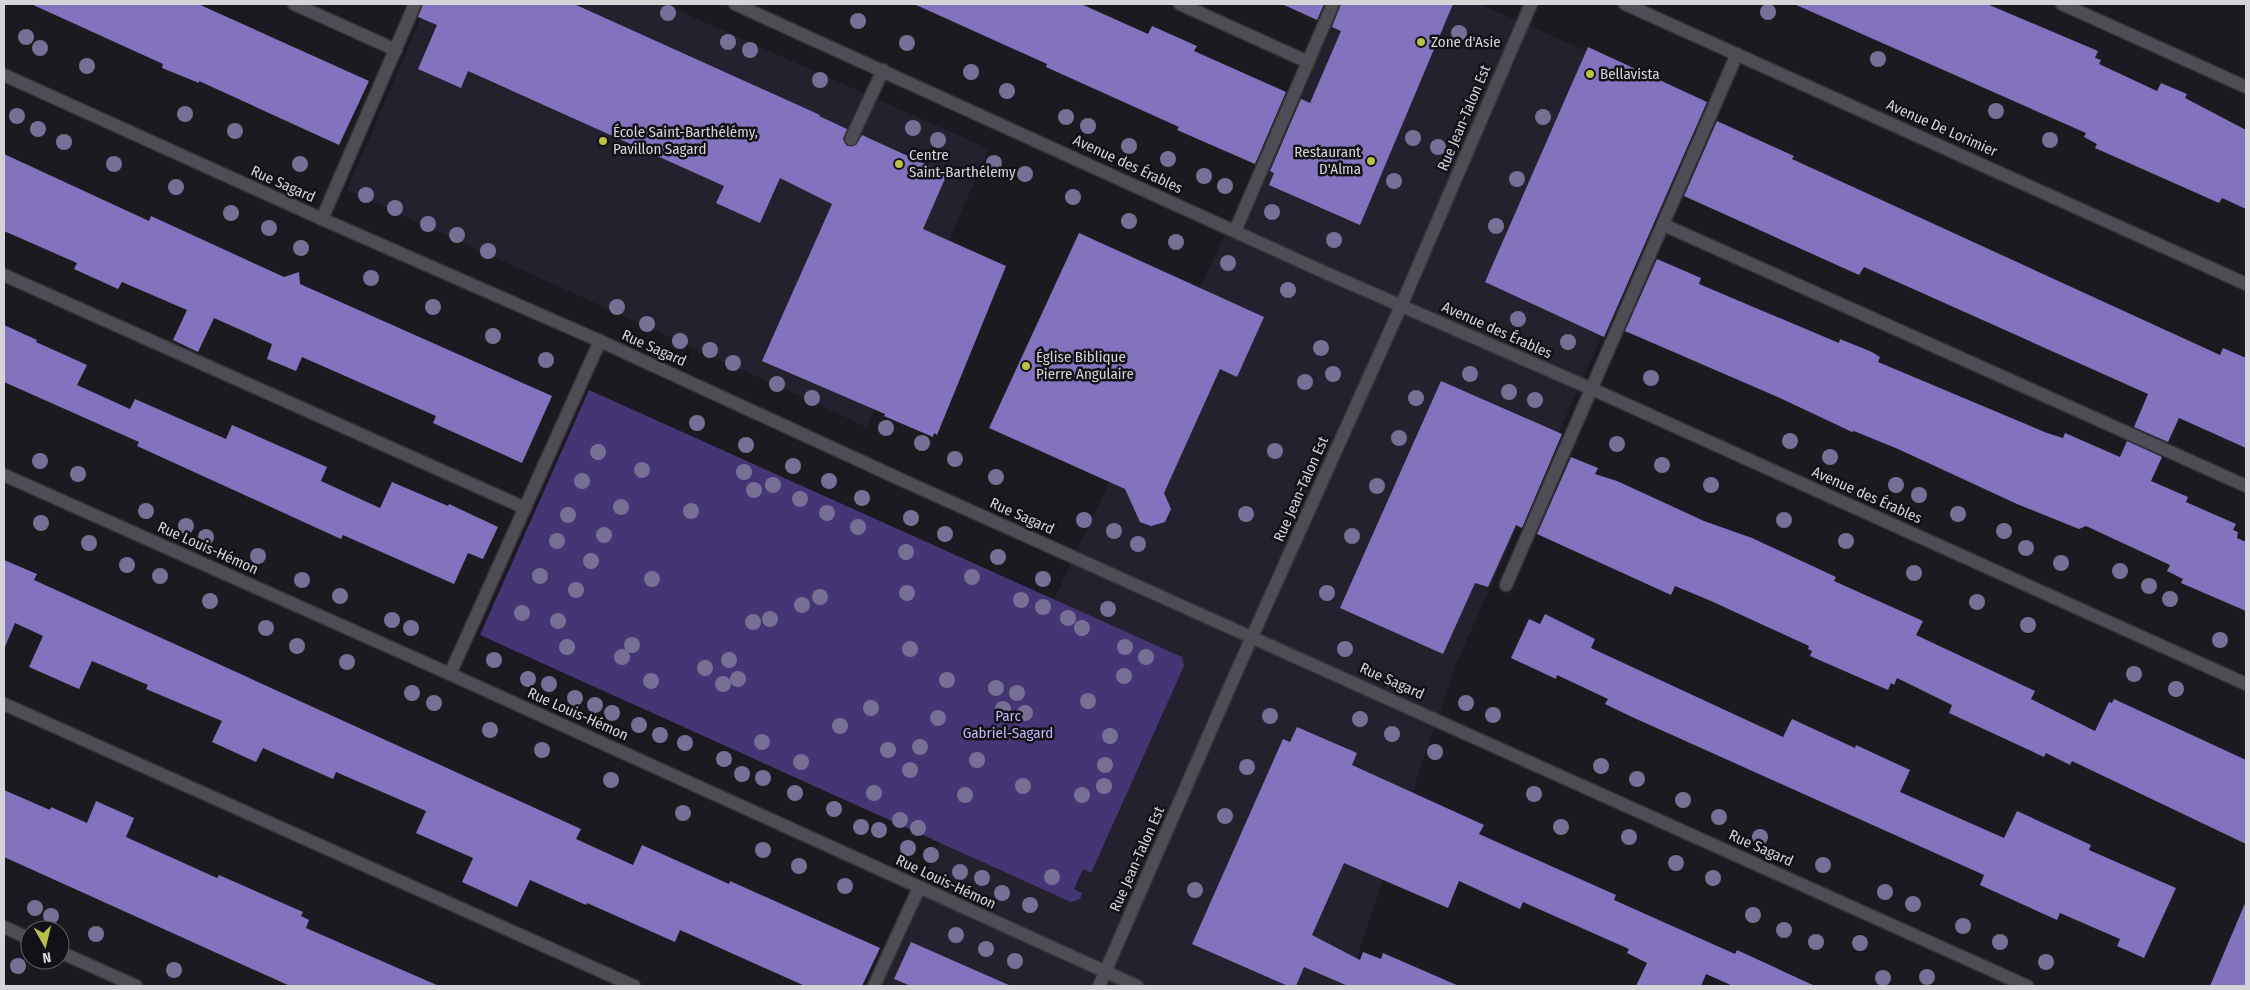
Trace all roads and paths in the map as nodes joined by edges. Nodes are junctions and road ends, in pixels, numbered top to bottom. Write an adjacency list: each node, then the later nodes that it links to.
1 (294, 4): 9 (street)
2 (415, 4): 9 (street)
3 (736, 4): 12 (street, Avenue des Érables)
4 (1180, 4): 11 (street)
5 (1333, 4): 11 (street)
6 (1530, 4): 21 (street, Rue Jean-Talon Est)
7 (1625, 4): 10 (street, Avenue De Lorimier)
8 (2062, 4): 14 (street)
9 (396, 50): 16 (street)
10 (1737, 54): 17 (street); 20 (street, Avenue De Lorimier)
11 (1308, 62): 18 (street)
12 (883, 70): 15 (street); 18 (street, Avenue des Érables)
13 (4, 75): 16 (street, Rue Sagard)
14 (2246, 87)
15 (851, 139)
16 (322, 219): 22 (street, Rue Sagard)
17 (1664, 225): 23 (street); 25 (street)
18 (1235, 232): 21 (street, Avenue des Érables)
19 (4, 276): 26 (street)
20 (2246, 284)
21 (1401, 306): 23 (street, Avenue des Érables); 28 (street, Rue Jean-Talon Est)
22 (600, 341): 26 (street); 28 (street, Rue Sagard)
23 (1592, 389): 27 (street); 30 (street, Avenue des Érables)
24 (4, 475): 29 (street, Rue Louis-Hémon)
25 (2246, 486)
26 (525, 508): 29 (street)
27 (1506, 585)
28 (1253, 637): 36 (street, Rue Jean-Talon Est); 42 (street, Rue Sagard)
29 (450, 674): 32 (street, Rue Louis-Hémon)
30 (2246, 684)
31 (4, 704): 38 (street)
32 (919, 888): 36 (street, Rue Louis-Hémon); 39 (street)
33 (4, 927): 34 (street)
34 (20, 934)
35 (70, 956): 37 (street)
36 (1104, 972): 40 (street, Rue Jean-Talon Est); 41 (street, Rue Louis-Hémon)
37 (136, 986)
38 (634, 986)
39 (874, 986)
40 (1099, 986)
41 (1137, 986)
42 (2027, 986)

